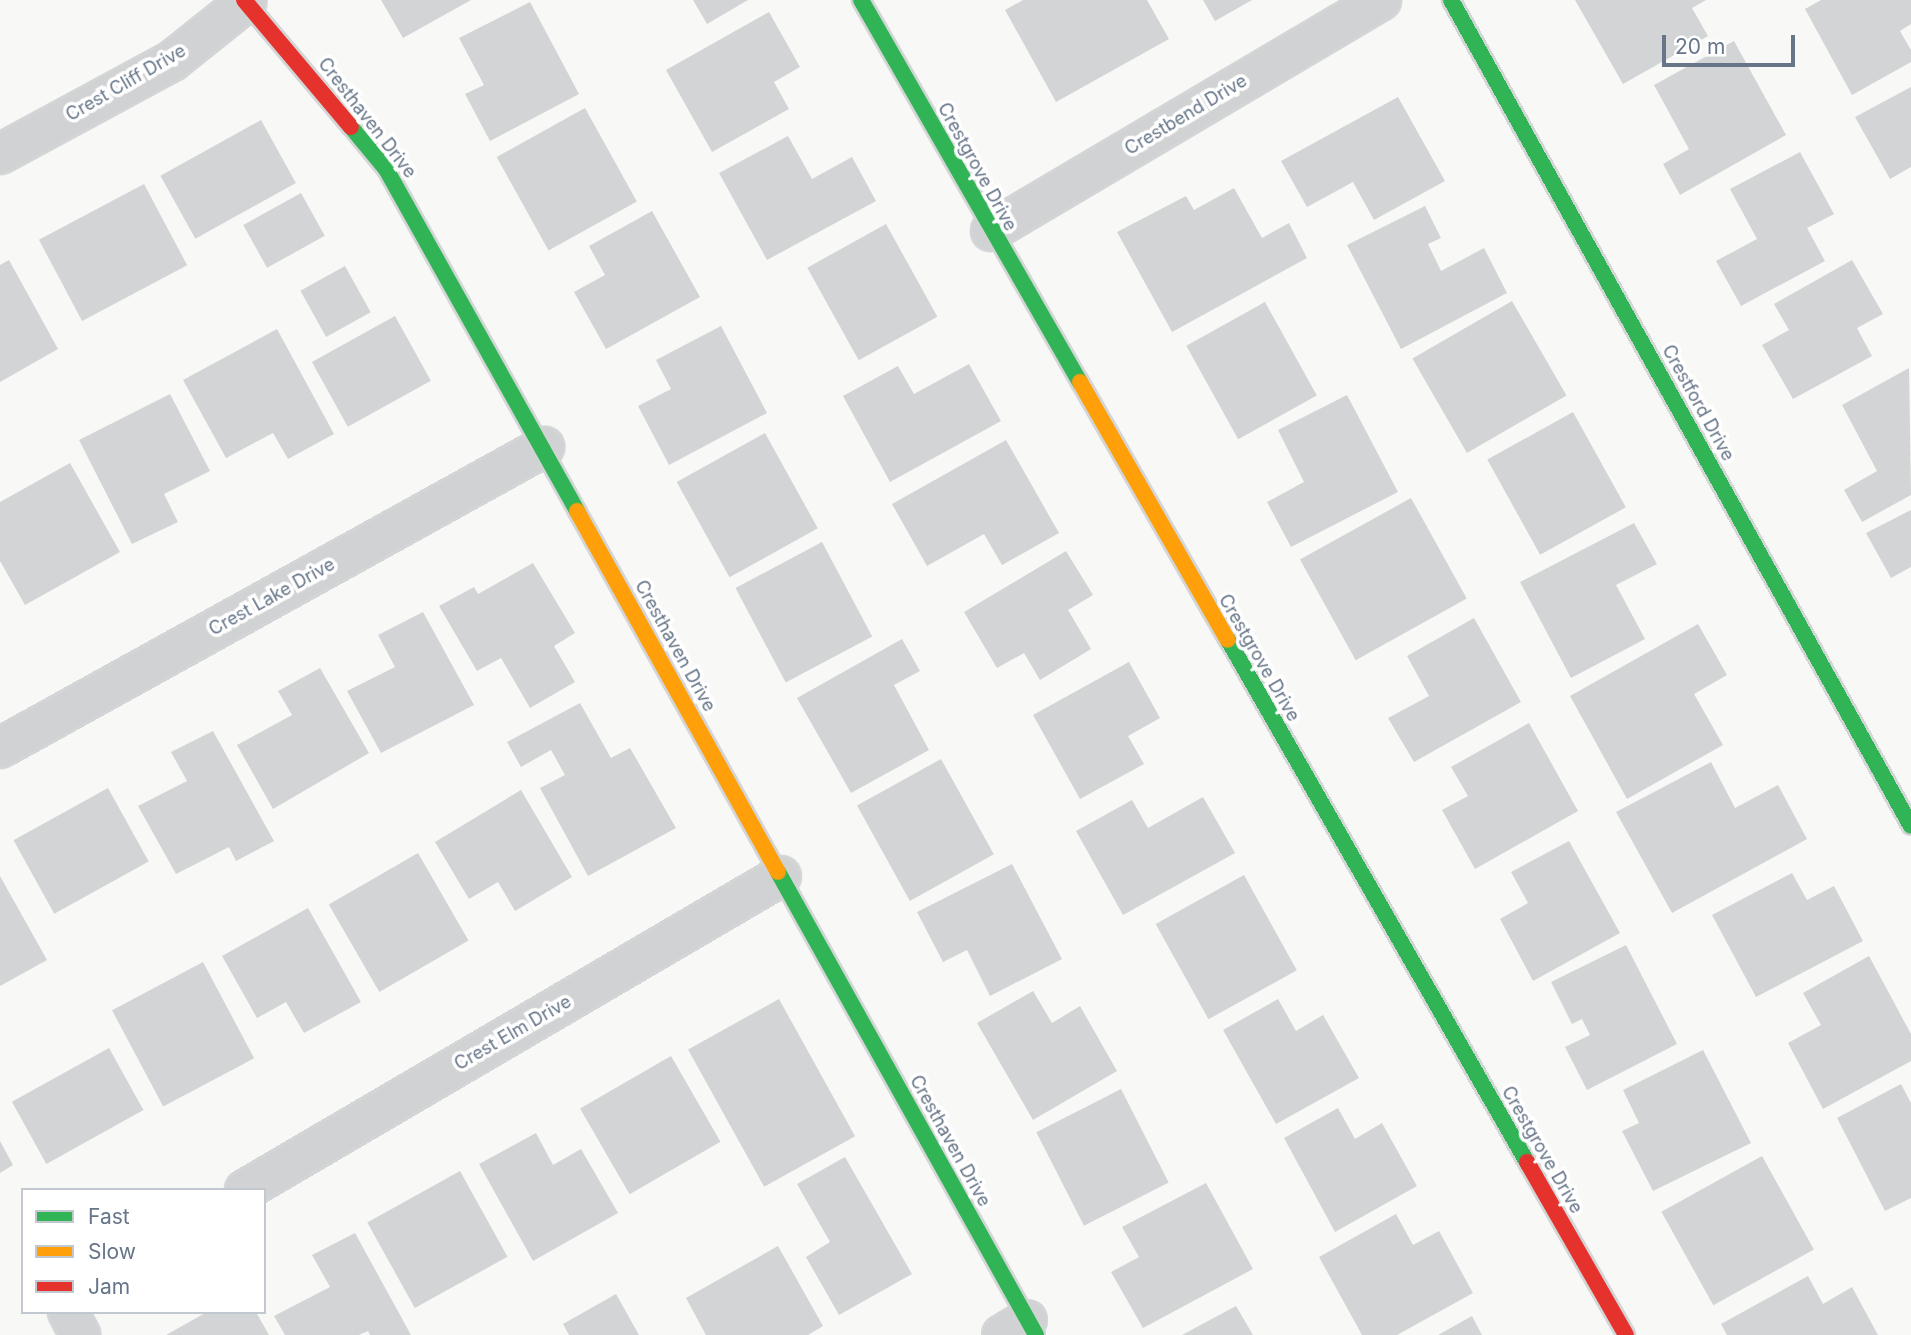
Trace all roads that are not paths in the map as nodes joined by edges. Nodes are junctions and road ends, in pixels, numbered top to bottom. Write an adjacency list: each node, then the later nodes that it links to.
1 (861, 0): 6 (street, Crestgrove Drive)
2 (1381, 0): 6 (street, Crestbend Drive)
3 (1451, 0): 9 (street, Crestford Drive)
4 (245, 1): 5 (street, Crest Cliff Drive); 7 (street, Cresthaven Drive)
5 (0, 154)
6 (991, 231): 15 (street, Crestgrove Drive)
7 (544, 447): 8 (street, Crest Lake Drive); 10 (street, Cresthaven Drive)
8 (0, 748)
9 (1911, 826)
10 (781, 876): 11 (street, Crest Elm Drive); 13 (street, Cresthaven Drive)
11 (248, 1188)
12 (69, 1314): 14 (street)
13 (1021, 1330)
14 (80, 1335)
15 (1626, 1335)

